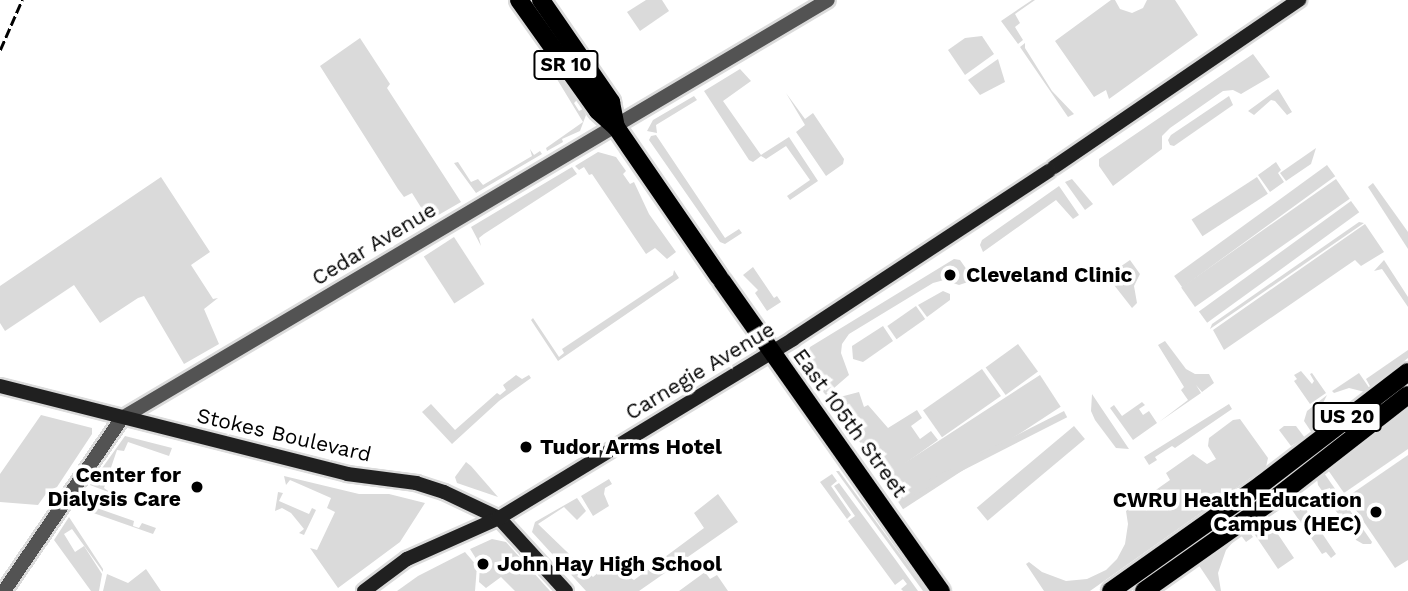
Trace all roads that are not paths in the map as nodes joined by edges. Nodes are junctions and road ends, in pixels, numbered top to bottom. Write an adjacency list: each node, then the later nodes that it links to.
1 (519, 0): 5 (main road, East 105th Street / SR 10)
2 (541, 0): 5 (main road, East 105th Street / SR 10)
3 (828, 0): 5 (street, Cedar Avenue)
4 (1299, 0): 6 (main road, Carnegie Avenue)
5 (616, 127): 6 (main road, East 105th Street / SR 10); 10 (street, Cedar Avenue)
6 (771, 352): 11 (main road, Carnegie Avenue); 15 (main road, East 105th Street / SR 10)
7 (1408, 372): 16 (main road, US 20)
8 (0, 386): 10 (main road, Stokes Boulevard)
9 (1408, 395): 17 (main road, US 20)
10 (122, 418): 11 (main road, Stokes Boulevard); 12 (street, Cedar Avenue)
11 (499, 518): 13 (main road, Carnegie Avenue); 14 (main road, Stokes Boulevard)
12 (4, 591)
13 (364, 591)
14 (566, 591)
15 (941, 591)
16 (1111, 591)
17 (1144, 591)

